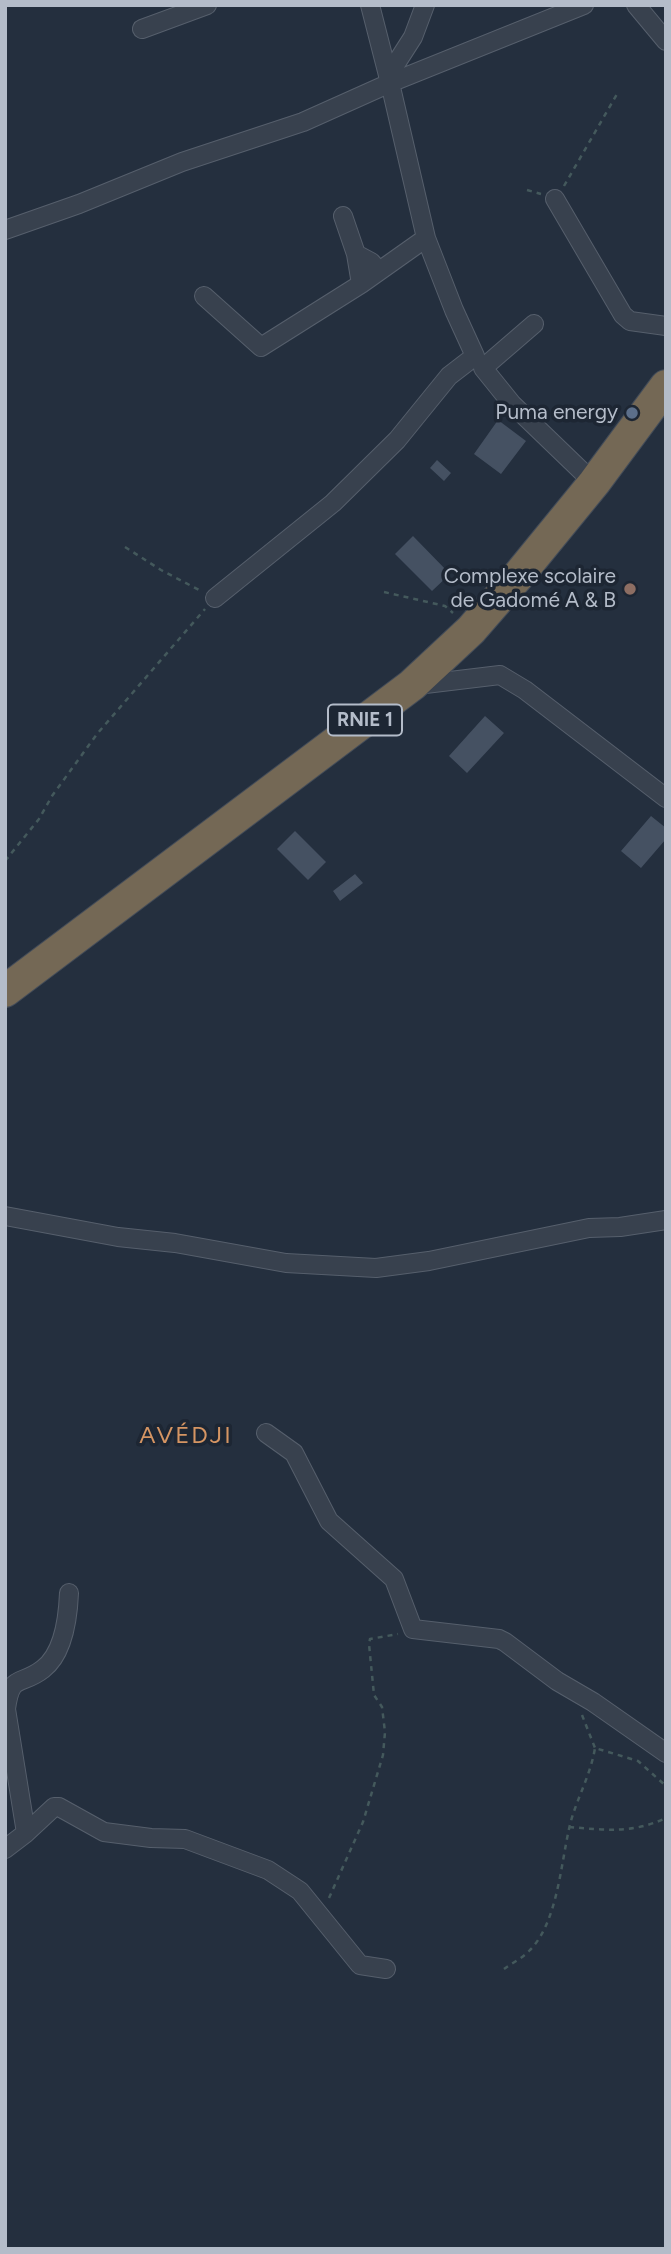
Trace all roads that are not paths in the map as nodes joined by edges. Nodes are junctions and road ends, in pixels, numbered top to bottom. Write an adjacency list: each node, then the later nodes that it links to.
1 (207, 5): 6 (street)
2 (370, 5): 8 (street)
3 (425, 5): 8 (street)
4 (584, 5): 8 (street)
5 (636, 5): 7 (street)
6 (142, 29)
7 (666, 41)
8 (389, 80): 11 (street); 12 (street)
9 (555, 199): 18 (street)
10 (343, 216): 13 (street)
11 (5, 230)
12 (426, 238): 14 (street); 19 (street)
13 (356, 254): 14 (street); 15 (street)
14 (379, 271): 15 (street)
15 (361, 284): 16 (street)
16 (205, 296)
17 (534, 324): 19 (street)
18 (666, 326)
19 (479, 362): 21 (street); 22 (street)
20 (666, 386): 21 (highway, RNIE 1)
21 (594, 483): 23 (highway, RNIE 1)
22 (215, 598)
23 (412, 685): 24 (street); 25 (highway, RNIE 1)
24 (666, 798)
25 (5, 992)
26 (5, 1216): 27 (street)
27 (666, 1220)
28 (266, 1433): 30 (street)
29 (69, 1593): 31 (street)
30 (666, 1753)
31 (26, 1833): 32 (street); 33 (street)
32 (5, 1849)
33 (386, 1969)

